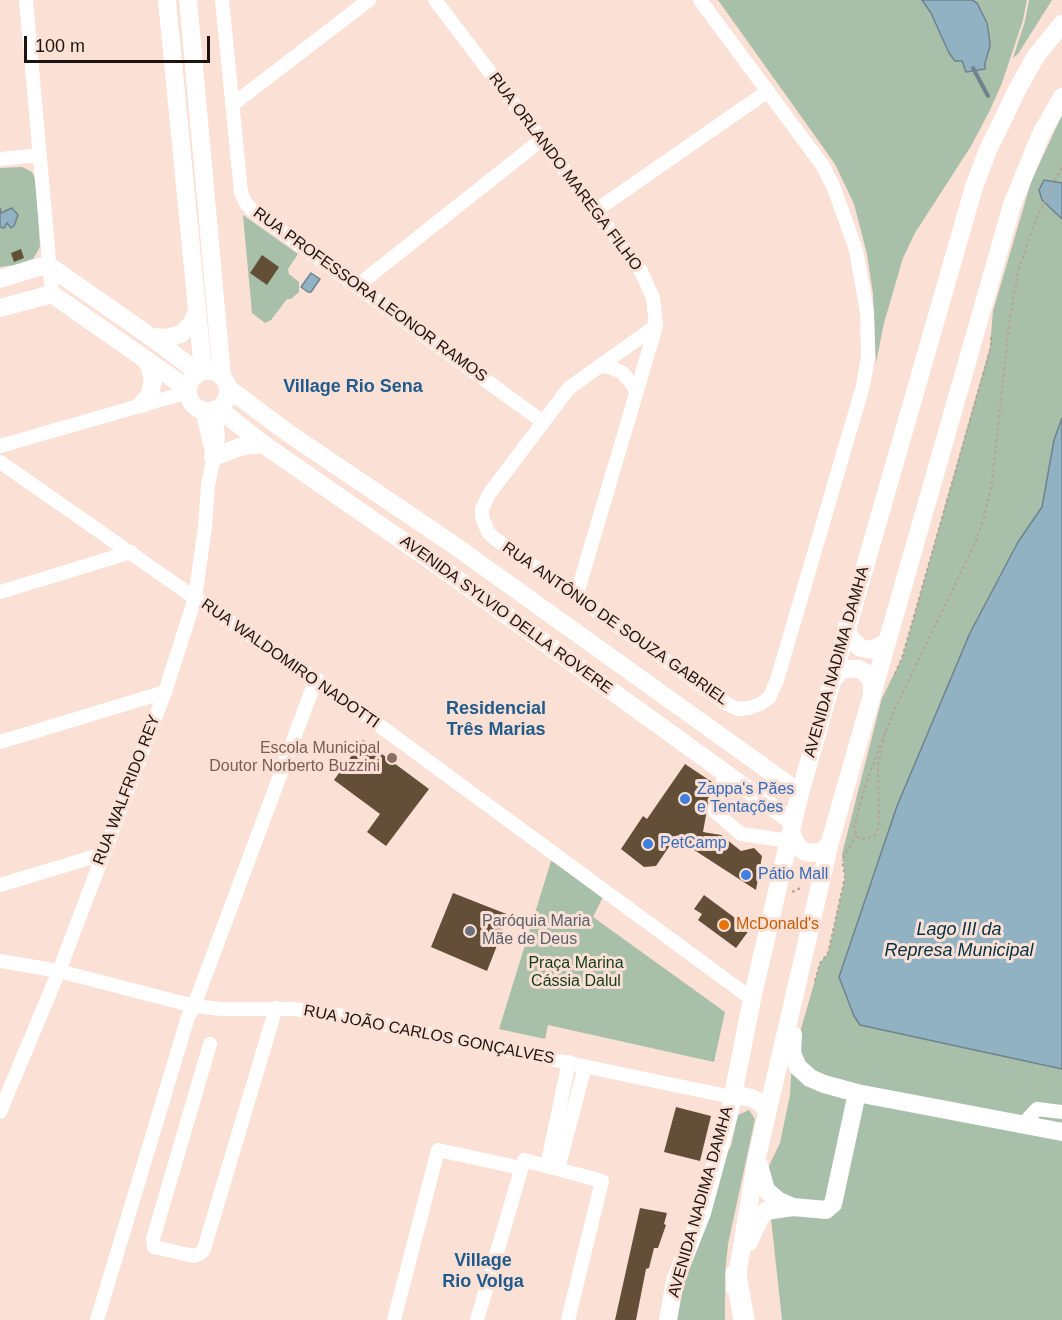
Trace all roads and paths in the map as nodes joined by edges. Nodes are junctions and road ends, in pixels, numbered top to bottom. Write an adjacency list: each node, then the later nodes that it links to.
1 (26, 0): 13 (street)
2 (167, 0): 22 (main road)
3 (188, 0): 29 (main road)
4 (222, 0): 11 (street, RUA PROFESSORA LEONOR RAMOS)
5 (369, 0): 11 (street)
6 (435, 0): 12 (street, RUA ORLANDO MAREGA FILHO)
7 (700, 0): 9 (street)
8 (1062, 24): 45 (main road, AVENIDA NADIMA DAMHA)
9 (768, 91): 16 (street); 43 (street, RUA ANTÔNIO DE SOUZA GABRIEL)
10 (1062, 97): 46 (main road)
11 (232, 105): 19 (street, RUA PROFESSORA LEONOR RAMOS)
12 (541, 140): 16 (street, RUA ORLANDO MAREGA FILHO); 19 (street)
13 (40, 155): 14 (street); 17 (street)
14 (0, 159)
15 (1062, 166): 52 (path)
16 (595, 211): 23 (street, RUA ORLANDO MAREGA FILHO)
17 (49, 266): 18 (main road); 20 (street); 25 (main road)
18 (0, 279)
19 (357, 286): 34 (street, RUA PROFESSORA LEONOR RAMOS)
20 (52, 294): 21 (main road); 26 (main road)
21 (0, 308)
22 (196, 314): 25 (main road); 28 (main road)
23 (656, 326): 27 (street); 31 (street, RUA ORLANDO MAREGA FILHO)
24 (991, 335): 49 (path)
25 (152, 337): 28 (main road)
26 (146, 360): 30 (main road); 32 (main road)
27 (600, 366): 31 (street); 34 (street)
28 (200, 372): 29 (main road); 30 (main road)
29 (225, 382): 33 (main road); 39 (main road, AVENIDA SYLVIO DELLA ROVERE)
30 (188, 391): 32 (street); 33 (main road)
31 (637, 392): 43 (street, RUA ORLANDO MAREGA FILHO)
32 (142, 404): 36 (street)
33 (212, 409): 35 (main road, AVENIDA SYLVIO DELLA ROVERE); 37 (street, RUA WALFRIDO REY)
34 (543, 422): 43 (street, RUA ANTÔNIO DE SOUZA GABRIEL)
35 (263, 444): 37 (main road); 41 (main road, AVENIDA SYLVIO DELLA ROVERE)
36 (0, 446)
37 (213, 457): 44 (street, RUA WALFRIDO REY)
38 (0, 462): 40 (street, RUA WALDOMIRO NADOTTI)
39 (451, 543): 41 (main road); 54 (main road, AVENIDA SYLVIO DELLA ROVERE)
40 (131, 552): 42 (street); 44 (street, RUA WALDOMIRO NADOTTI)
41 (436, 564): 55 (main road, AVENIDA SYLVIO DELLA ROVERE)
42 (0, 592)
43 (576, 597)
44 (195, 598): 47 (street, RUA WALDOMIRO NADOTTI); 50 (street, RUA WALFRIDO REY)
45 (847, 626): 46 (main road); 48 (main road, AVENIDA NADIMA DAMHA)
46 (887, 642): 51 (main road)
47 (316, 679): 70 (street, RUA WALDOMIRO NADOTTI); 72 (street)
48 (832, 680): 51 (main road); 56 (main road, AVENIDA NADIMA DAMHA)
49 (890, 682)
50 (165, 692): 53 (street); 60 (street, RUA WALFRIDO REY)
51 (872, 694): 59 (main road)
52 (885, 733): 58 (path); 58 (path)
53 (0, 742)
54 (741, 751): 55 (main road); 56 (main road, AVENIDA SYLVIO DELLA ROVERE)
55 (726, 773): 57 (main road, AVENIDA SYLVIO DELLA ROVERE); 57 (street)
56 (800, 793): 57 (main road, AVENIDA NADIMA DAMHA)
57 (791, 832): 59 (main road, AVENIDA SYLVIO DELLA ROVERE); 70 (main road, AVENIDA NADIMA DAMHA)
58 (856, 836): 61 (path)
59 (836, 848): 61 (path); 64 (main road)
60 (103, 854): 63 (street); 68 (street, RUA WALFRIDO REY)
61 (842, 858): 62 (path); 66 (path)
62 (838, 866)
63 (0, 885)
64 (819, 891): 65 (path); 66 (path); 71 (main road)
65 (788, 896)
66 (840, 896): 69 (path)
67 (0, 961): 68 (street, RUA JOÃO CARLOS GONÇALVES)
68 (59, 971): 72 (street, RUA JOÃO CARLOS GONÇALVES); 80 (street, RUA WALFRIDO REY)
69 (813, 986)
70 (752, 999): 78 (main road, AVENIDA NADIMA DAMHA)
71 (795, 1000): 77 (main road); 79 (main road)
72 (194, 1006): 73 (street, RUA JOÃO CARLOS GONÇALVES); 89 (street)
73 (276, 1008): 74 (street); 75 (street, RUA JOÃO CARLOS GONÇALVES)
74 (210, 1044)
75 (569, 1062): 76 (street, RUA JOÃO CARLOS GONÇALVES); 85 (street)
76 (585, 1066): 78 (street, RUA JOÃO CARLOS GONÇALVES); 85 (street)
77 (857, 1093): 82 (main road); 87 (main road)
78 (726, 1100): 79 (main road); 93 (main road, AVENIDA NADIMA DAMHA)
79 (768, 1111): 84 (main road)
80 (0, 1112)
81 (1062, 1112): 82 (street)
82 (1023, 1124): 83 (main road)
83 (1062, 1132)
84 (757, 1157): 87 (main road); 88 (main road)
85 (552, 1167): 86 (street); 92 (street)
86 (521, 1168): 90 (street); 91 (street)
87 (793, 1207): 88 (main road)
88 (736, 1274): 94 (main road); 95 (highway)
89 (97, 1320)
90 (394, 1320)
91 (477, 1320)
92 (568, 1320)
93 (668, 1320)
94 (736, 1320)
95 (744, 1320)

